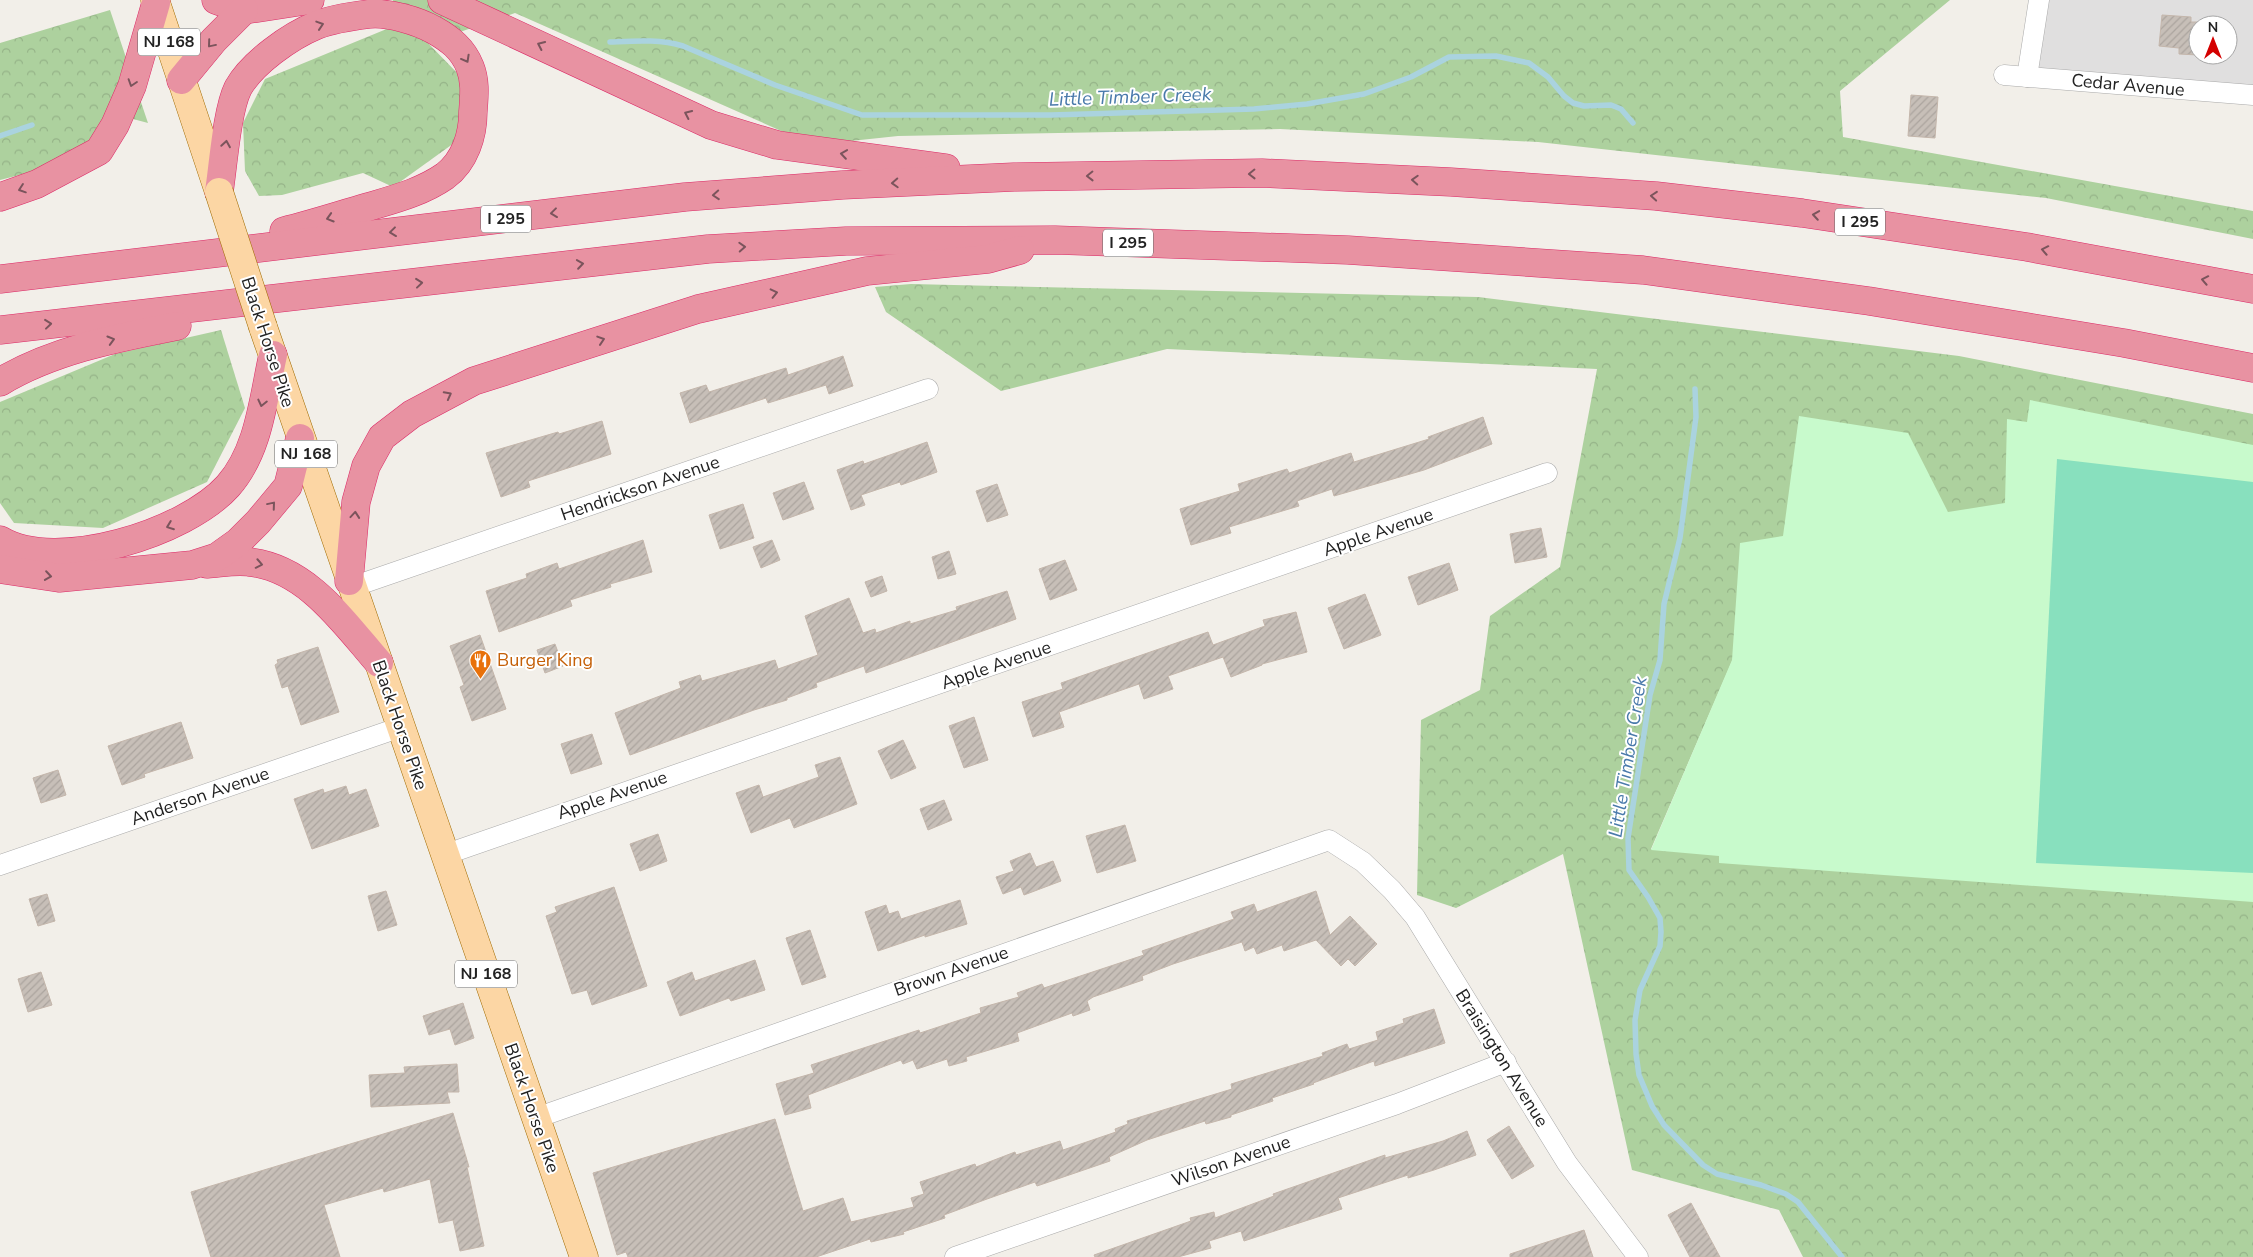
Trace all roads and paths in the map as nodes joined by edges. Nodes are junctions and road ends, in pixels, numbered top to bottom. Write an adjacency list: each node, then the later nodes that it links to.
1 (216, 0): 6 (highway)
2 (310, 0): 6 (highway)
3 (442, 0): 11 (highway, one-way to 3)
4 (2039, 0): 8 (street)
5 (155, 1): 9 (main road, NJ 168); 13 (highway, one-way to 13)
6 (244, 10): 9 (highway, one-way to 9)
7 (2004, 75): 8 (street, Cedar Avenue)
8 (2027, 77): 10 (street, Cedar Avenue)
9 (181, 80): 12 (main road, NJ 168)
10 (2253, 95)
11 (1014, 177): 15 (highway, I 295, one-way to 15); 18 (highway, I 295, one-way to 11)
12 (219, 192): 15 (highway, one-way to 15); 20 (main road, Black Horse Pike / NJ 168, bridge)
13 (0, 197)
14 (1055, 240): 17 (highway, I 295, one-way to 14); 21 (highway, I 295); 29 (highway, one-way to 14)
15 (158, 261): 16 (highway, I 295)
16 (0, 279)
17 (385, 286): 19 (highway, I 295, one-way to 17); 22 (highway, one-way to 17)
18 (2253, 289)
19 (0, 330)
20 (273, 355): 24 (main road, Black Horse Pike / NJ 168); 26 (highway, one-way to 26)
21 (2253, 368)
22 (0, 382)
23 (928, 389): 29 (street, Hendrickson Avenue)
24 (300, 438): 27 (highway, one-way to 24); 29 (main road, Black Horse Pike / NJ 168)
25 (1547, 473): 32 (street, Apple Avenue)
26 (0, 540)
27 (176, 567): 28 (highway, one-way to 27); 30 (highway, one-way to 30)
28 (0, 569)
29 (351, 584): 30 (main road, Black Horse Pike / NJ 168)
30 (379, 663): 31 (main road, Black Horse Pike / NJ 168)
31 (401, 727): 32 (main road, Black Horse Pike / NJ 168); 34 (street, Anderson Avenue)
32 (444, 855): 36 (main road, Black Horse Pike / NJ 168)
33 (1363, 862): 35 (street, Braisington Avenue); 36 (street, Brown Avenue)
34 (0, 865)
35 (1506, 1062): 38 (street, Wilson Avenue); 39 (street, Braisington Avenue)
36 (536, 1118): 37 (main road, Black Horse Pike / NJ 168)
37 (584, 1257)
38 (955, 1257)
39 (1638, 1257)

